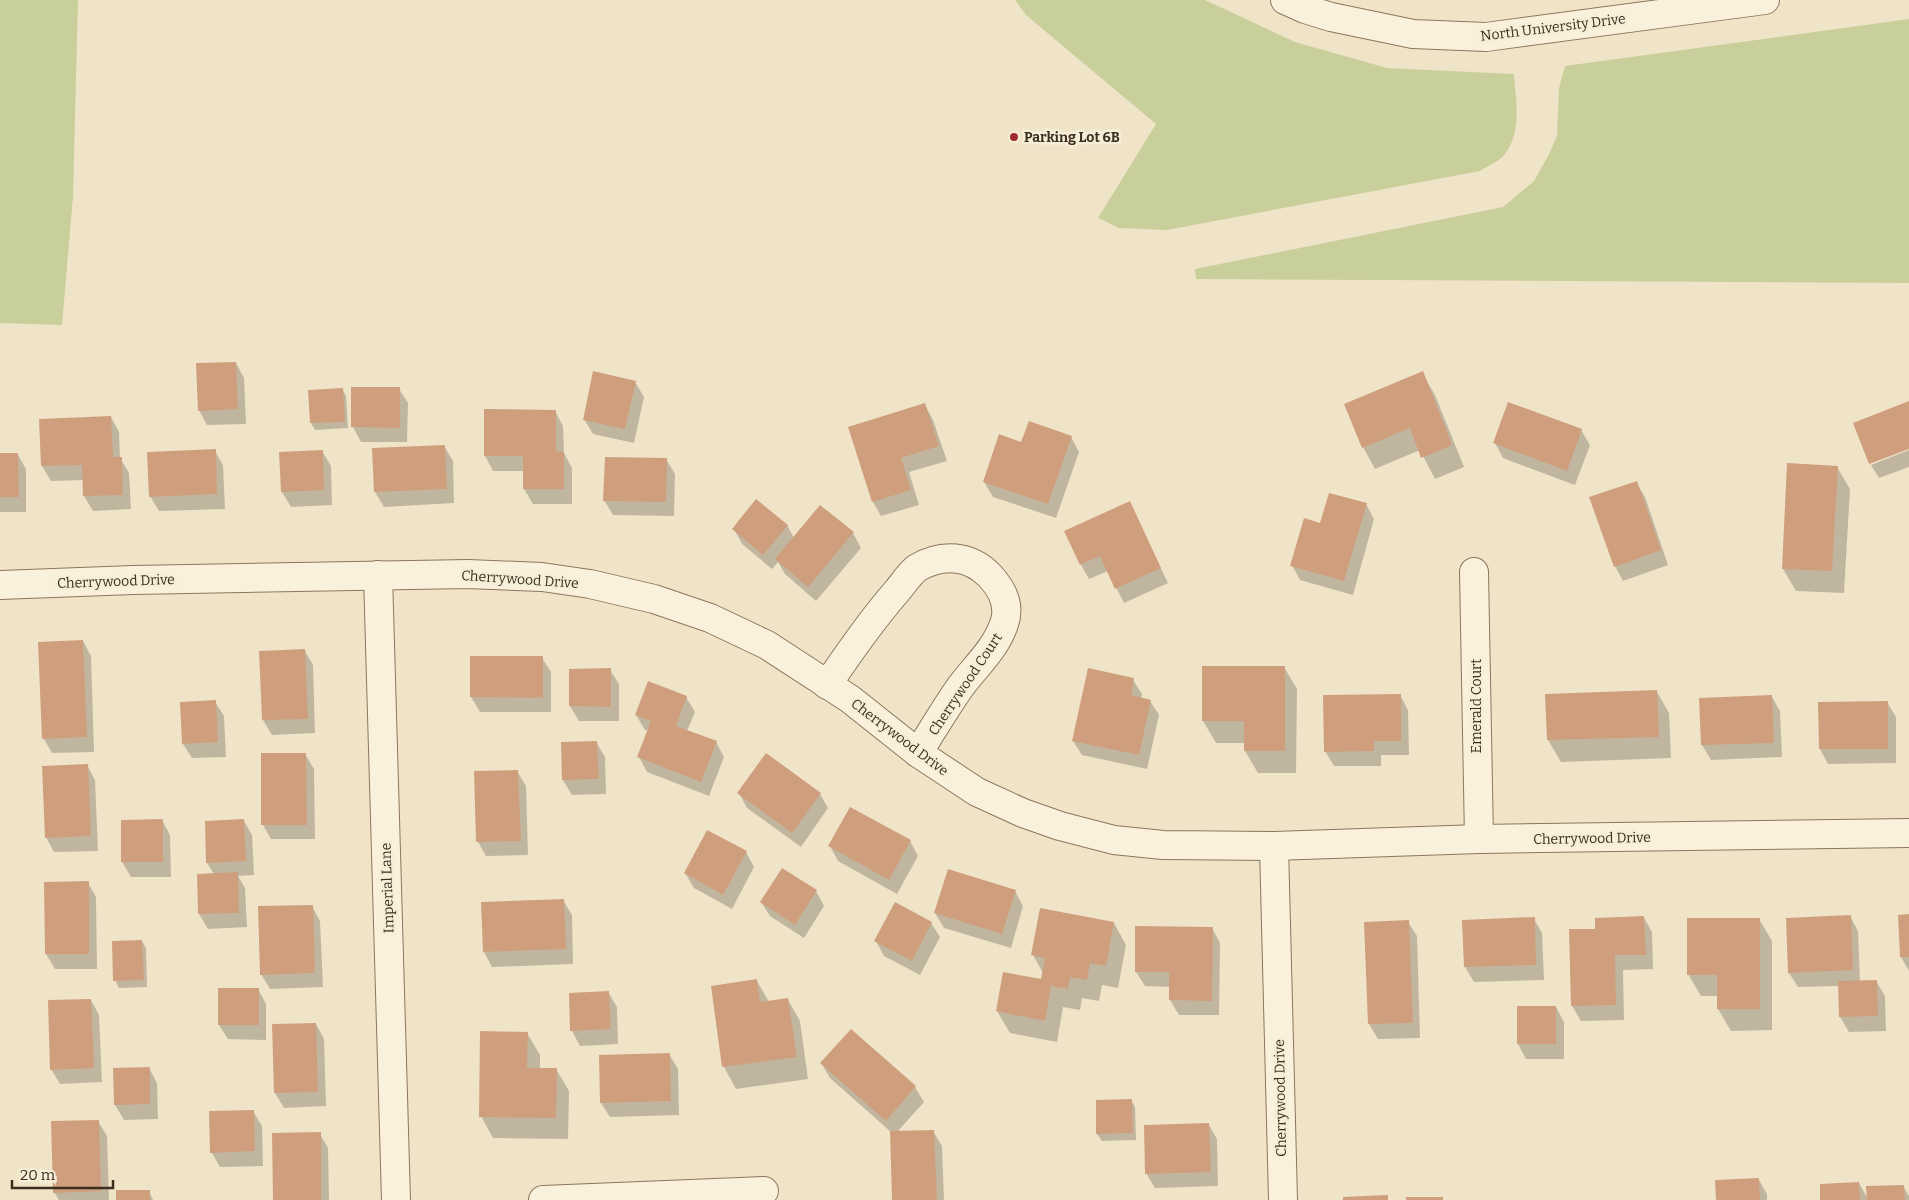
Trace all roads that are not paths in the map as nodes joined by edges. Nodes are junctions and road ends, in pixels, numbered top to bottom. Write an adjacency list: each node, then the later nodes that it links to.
1 (1285, 0): 2 (street, North University Drive)
2 (1765, 0)
3 (1474, 572): 9 (street, Emerald Court)
4 (378, 575): 5 (street, Cherrywood Drive); 6 (street, Cherrywood Drive); 12 (street, Imperial Lane)
5 (0, 585)
6 (827, 686): 7 (street, Cherrywood Drive); 7 (street, Cherrywood Court)
7 (918, 753): 10 (street, Cherrywood Drive)
8 (1909, 833): 9 (street, Cherrywood Drive)
9 (1479, 839): 10 (street, Cherrywood Drive)
10 (1274, 846): 14 (street, Cherrywood Drive)
11 (764, 1191): 13 (street)
12 (396, 1200)
13 (543, 1200)
14 (1283, 1200)

